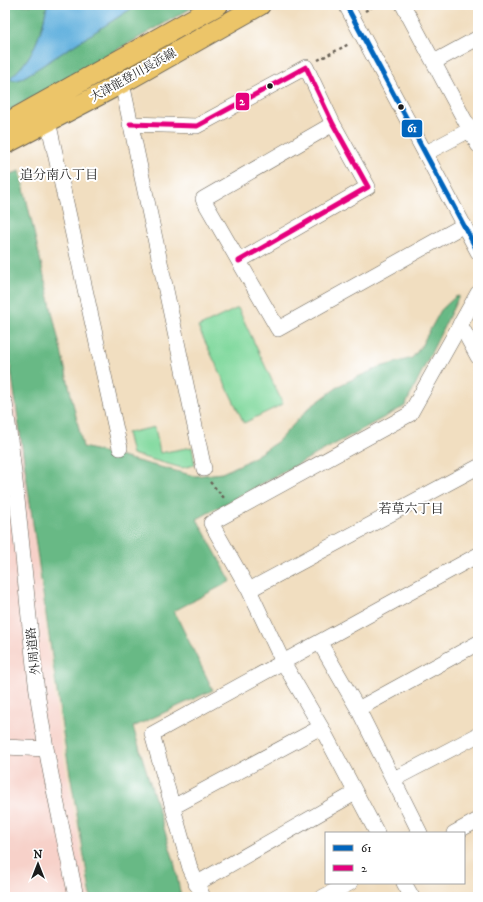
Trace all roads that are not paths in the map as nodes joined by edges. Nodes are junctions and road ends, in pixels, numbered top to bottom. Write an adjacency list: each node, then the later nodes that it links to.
1 (218, 5): 9 (main road, 大津能登川長浜線)
2 (260, 5): 7 (main road, 大津能登川長浜線)
3 (346, 5): 15 (street)
4 (403, 5): 6 (street)
5 (478, 38): 6 (street)
6 (434, 62): 12 (street)
7 (122, 83): 8 (main road, 大津能登川長浜線); 10 (street)
8 (48, 121): 13 (main road, 大津能登川長浜線); 23 (street)
9 (5, 124)
10 (130, 124): 11 (street); 25 (street)
11 (333, 124): 18 (street); 18 (street)
12 (474, 127): 14 (street); 15 (street)
13 (5, 144)
14 (478, 145)
15 (426, 153): 16 (street)
16 (464, 225): 17 (street); 18 (street)
17 (478, 252)
18 (239, 261)
19 (478, 293): 20 (street)
20 (460, 324): 21 (street); 27 (street)
21 (478, 357)
22 (5, 403): 35 (street, 外周道路)
23 (120, 448)
24 (478, 467): 27 (street)
25 (204, 469)
26 (478, 555): 28 (street)
27 (249, 590): 30 (street)
28 (320, 643): 30 (street); 31 (street)
29 (478, 643): 31 (street)
30 (283, 662): 32 (street); 38 (street)
31 (358, 709): 36 (street)
32 (321, 727): 37 (street); 38 (street)
33 (478, 735): 36 (street)
34 (5, 747): 35 (street)
35 (46, 749): 46 (street, 外周道路)
36 (394, 779): 41 (street)
37 (355, 793): 40 (street); 45 (street)
38 (173, 807): 45 (street)
39 (478, 820): 42 (street)
40 (376, 832)
41 (420, 832)
42 (456, 832)
43 (348, 884): 47 (street)
44 (405, 884): 48 (street)
45 (199, 890)
46 (76, 897)
47 (323, 897)
48 (412, 897)

